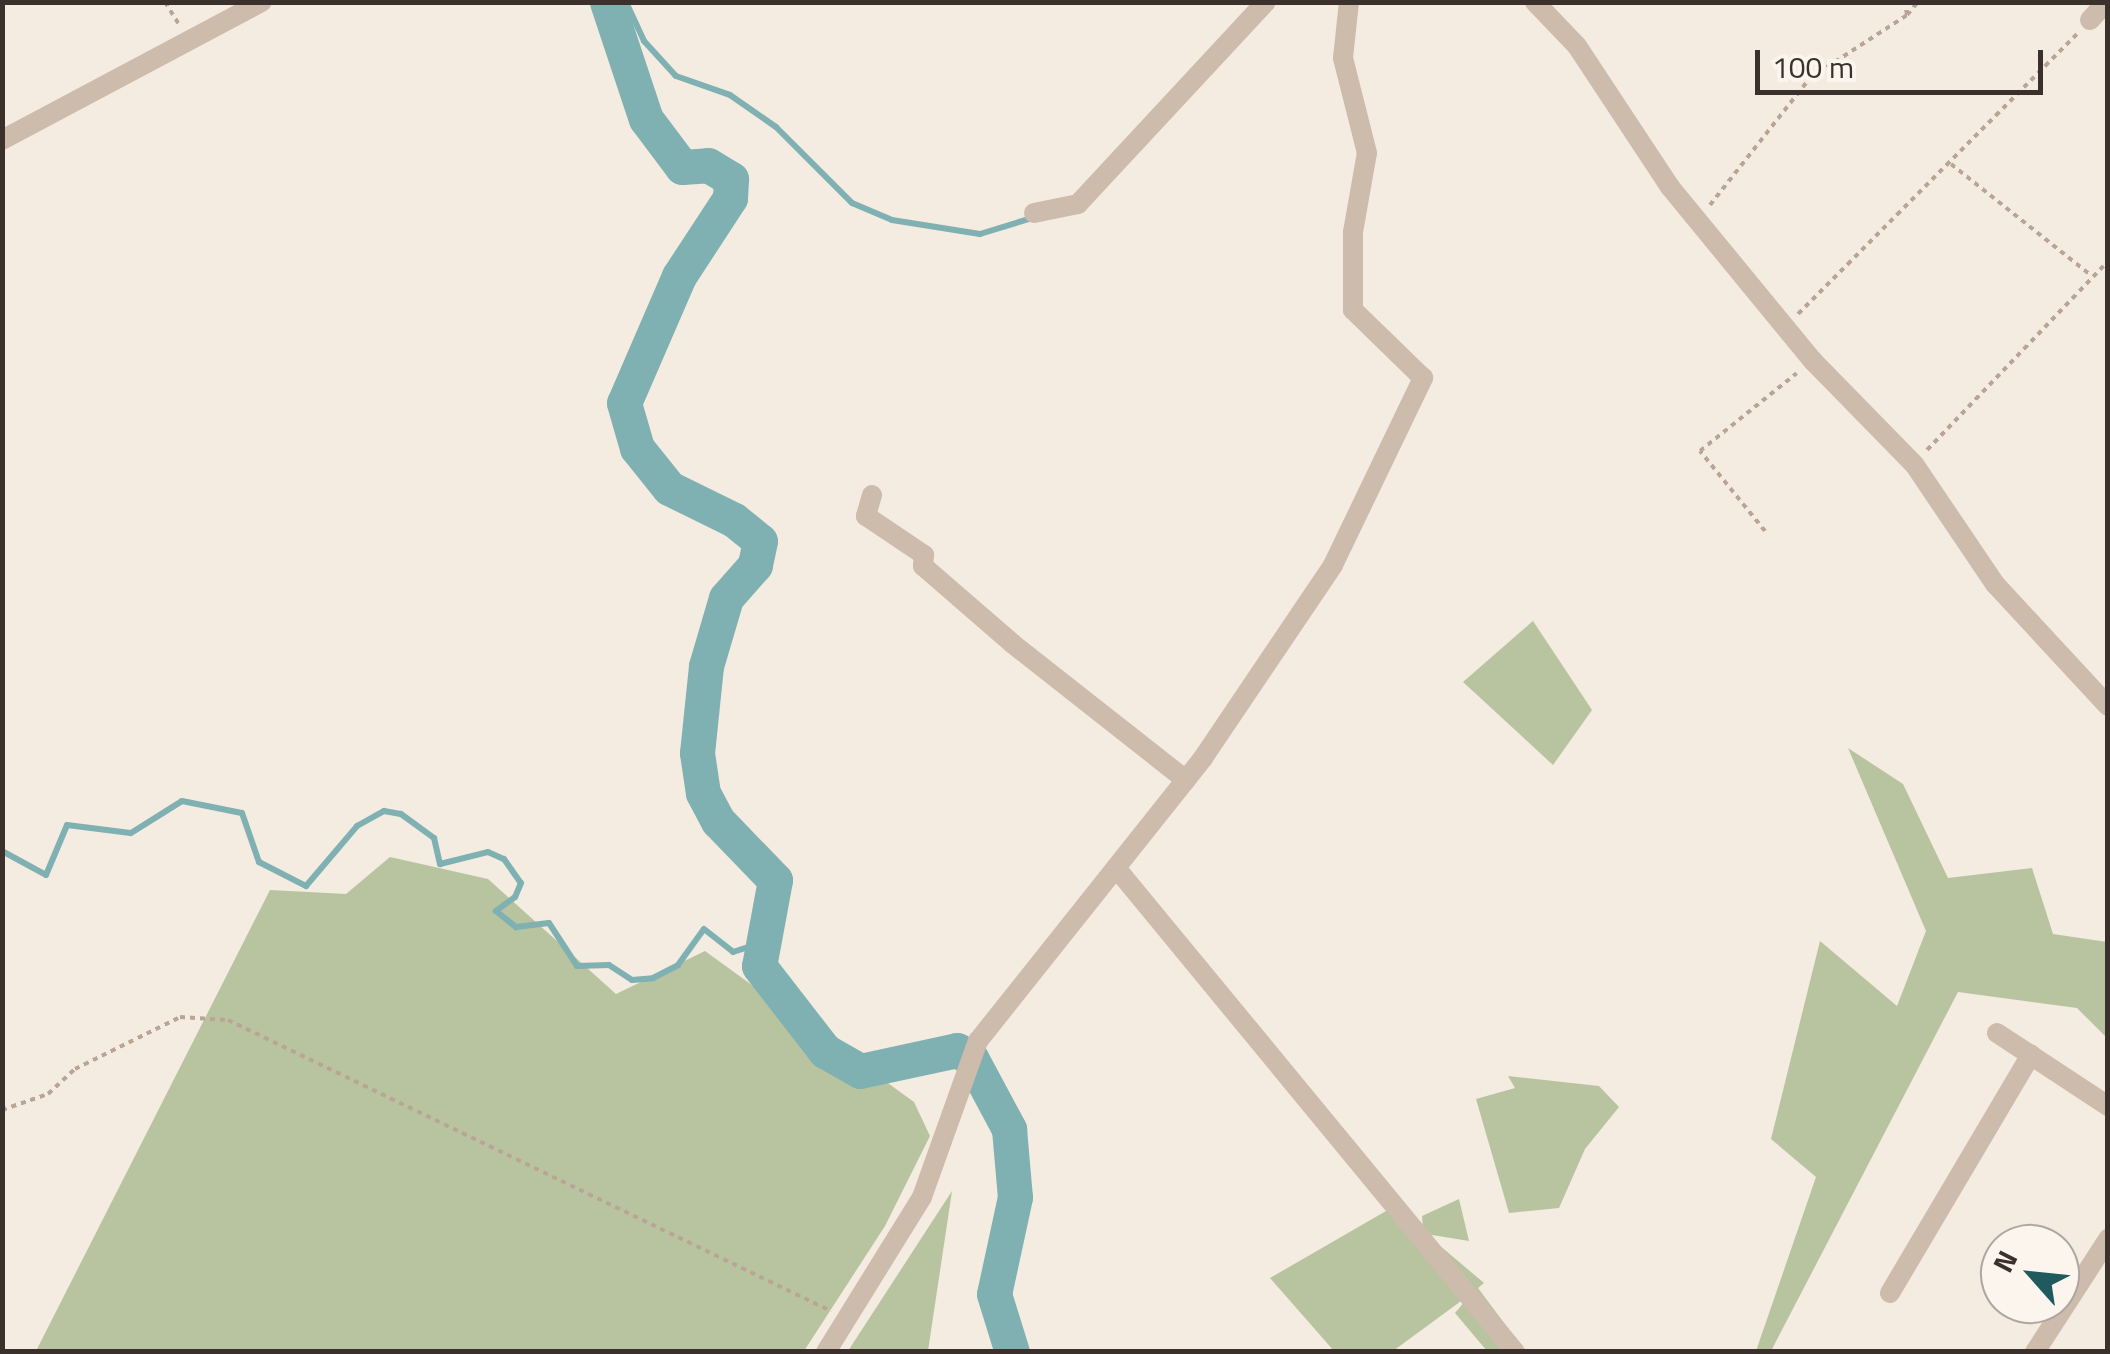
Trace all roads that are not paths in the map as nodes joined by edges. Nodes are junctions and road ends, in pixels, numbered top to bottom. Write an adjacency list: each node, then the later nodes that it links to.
1 (262, 2): 7 (street)
2 (1266, 2): 8 (street)
3 (1349, 2): 11 (street)
4 (1535, 2): 10 (street)
5 (2106, 2): 6 (street)
6 (2090, 20)
7 (2, 140)
8 (1034, 213)
9 (872, 495): 11 (street)
10 (2108, 706)
11 (1186, 780): 12 (street)
12 (1117, 869): 18 (street); 19 (street)
13 (1997, 1033): 14 (street)
14 (2031, 1055): 15 (street); 17 (street)
15 (2108, 1106)
16 (2108, 1238): 20 (street)
17 (1890, 1293)
18 (826, 1352)
19 (1515, 1352)
20 (2036, 1352)

